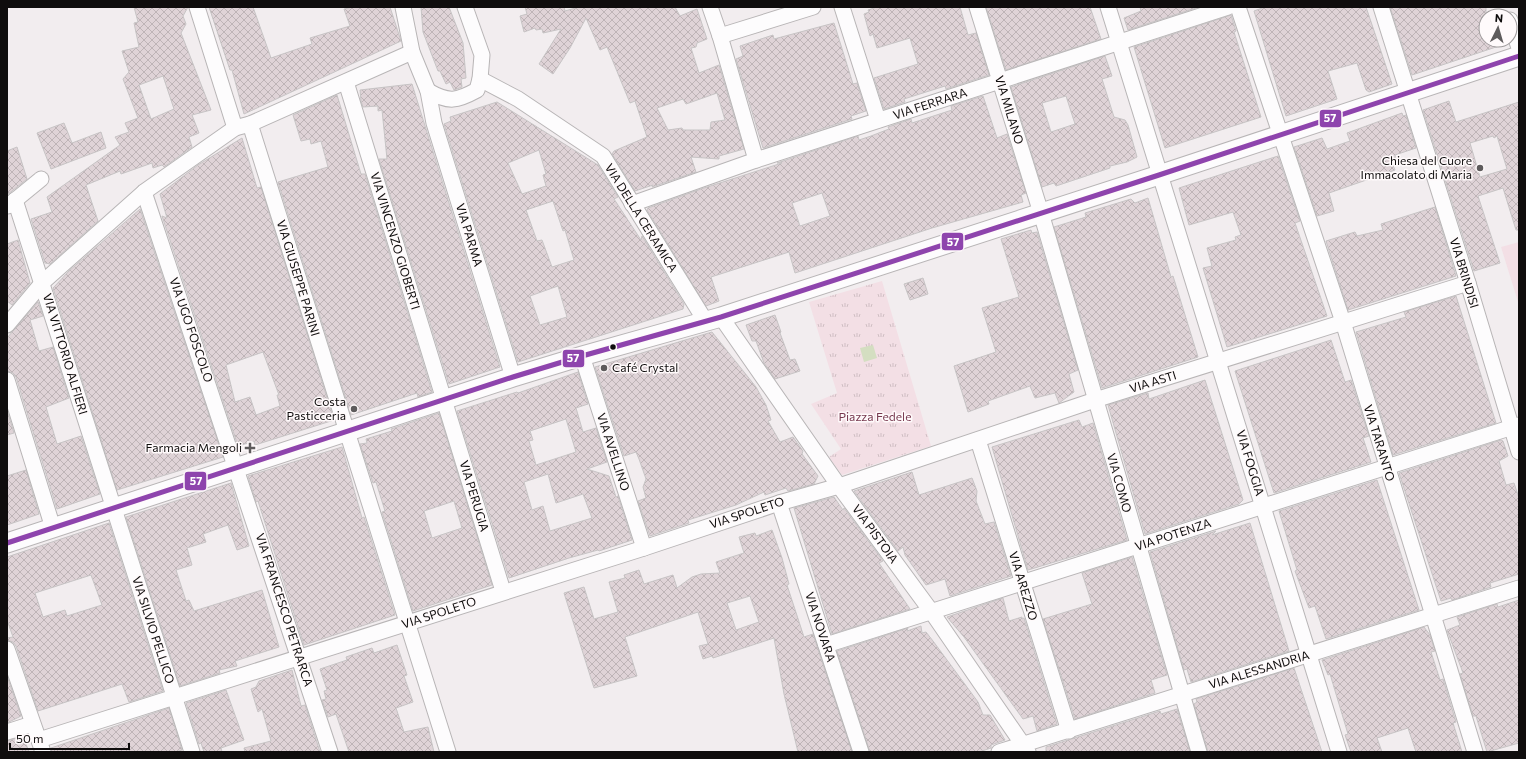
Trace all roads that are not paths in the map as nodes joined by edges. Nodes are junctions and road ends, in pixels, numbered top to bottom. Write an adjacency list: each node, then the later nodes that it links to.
1 (197, 7): 23 (street)
2 (403, 7): 14 (street, VIA PARMA)
3 (465, 7): 16 (street)
4 (710, 7): 12 (street)
5 (813, 7): 12 (street)
6 (842, 7): 21 (street)
7 (977, 7): 17 (street, VIA MILANO)
8 (1108, 7): 13 (street, VIA FOGGIA)
9 (1228, 7): 13 (street, VIA FERRARA)
10 (1238, 7): 24 (street, VIA TARANTO)
11 (1381, 7): 20 (street, VIA BRINDISI)
12 (720, 36): 25 (street)
13 (1119, 42): 17 (street, VIA FERRARA); 26 (street, VIA FOGGIA)
14 (412, 52): 18 (street); 19 (street, VIA PARMA)
15 (1519, 56): 20 (street)
16 (480, 79): 19 (street); 30 (street, VIA DELLA CERAMICA)
17 (1000, 81): 21 (street, VIA FERRARA); 31 (street, VIA MILANO)
18 (346, 82): 22 (street); 42 (street, VIA VINCENZO GIOBERTI)
19 (428, 91): 39 (street, VIA PARMA)
20 (1407, 94): 24 (street); 33 (street, VIA BRINDISI)
21 (878, 120): 25 (street, VIA FERRARA)
22 (250, 124): 23 (street); 44 (street, VIA GIUSEPPE PARINI)
23 (235, 128): 28 (street)
24 (1281, 136): 26 (street); 35 (street, VIA TARANTO)
25 (756, 160): 30 (street, VIA FERRARA)
26 (1159, 175): 31 (street); 38 (street, VIA FOGGIA)
27 (41, 179): 29 (street)
28 (144, 192): 32 (street); 48 (street, VIA UGO FOSCOLO)
29 (11, 203): 32 (street, VIA VITTORIO ALFIERI)
30 (632, 204): 34 (street, VIA DELLA CERAMICA)
31 (1041, 213): 34 (street); 41 (street, VIA COMO)
32 (43, 282): 36 (street); 52 (street, VIA VITTORIO ALFIERI)
33 (1468, 283): 35 (street, VIA ASTI); 43 (street, VIA BRINDISI)
34 (713, 319): 37 (street); 49 (street, VIA PISTOIA)
35 (1343, 322): 38 (street, VIA ASTI); 47 (street, VIA TARANTO)
36 (7, 325)
37 (582, 356): 39 (street); 56 (street, VIA AVELLINO)
38 (1218, 361): 41 (street, VIA ASTI); 51 (street, VIA FOGGIA)
39 (513, 377): 42 (street)
40 (7, 380): 53 (street)
41 (1095, 400): 45 (street, VIA ASTI); 55 (street, VIA COMO)
42 (444, 401): 44 (street); 59 (street, VIA PERUGIA)
43 (1515, 426): 46 (street, VIA BRINDISI); 47 (street, VIA POTENZA)
44 (346, 433): 48 (street); 62 (street, VIA GIUSEPPE PARINI)
45 (978, 440): 49 (street, VIA ASTI); 57 (street, VIA AREZZO)
46 (1519, 452)
47 (1386, 467): 51 (street, VIA POTENZA); 61 (street, VIA TARANTO)
48 (237, 468): 52 (street); 66 (street, VIA FRANCESCO PETRARCA)
49 (839, 486): 50 (street, VIA SPOLETO); 60 (street, VIA PISTOIA)
50 (779, 503): 56 (street, VIA SPOLETO); 63 (street, VIA NOVARA)
51 (1263, 506): 55 (street, VIA POTENZA); 65 (street, VIA FOGGIA)
52 (114, 508): 53 (street); 68 (street, VIA SILVIO PELLICO)
53 (52, 528): 54 (street)
54 (7, 543)
55 (1138, 546): 57 (street, VIA POTENZA); 67 (street, VIA COMO)
56 (644, 548): 59 (street, VIA SPOLETO)
57 (1022, 582): 60 (street, VIA POTENZA); 70 (street, VIA AREZZO)
58 (1519, 588): 61 (street, VIA ALESSANDRIA)
59 (503, 591): 62 (street, VIA SPOLETO)
60 (931, 611): 63 (street, VIA POTENZA); 73 (street, VIA PISTOIA)
61 (1433, 615): 65 (street, VIA ALESSANDRIA); 81 (street, VIA TARANTO)
62 (407, 624): 66 (street, VIA SPOLETO); 76 (street, VIA GIUSEPPE PARINI)
63 (826, 645): 77 (street, VIA NOVARA)
64 (7, 649): 69 (street)
65 (1309, 654): 67 (street, VIA ALESSANDRIA); 80 (street, VIA FOGGIA)
66 (299, 656): 68 (street, VIA SPOLETO); 75 (street, VIA FRANCESCO PETRARCA)
67 (1182, 694): 70 (street, VIA ALESSANDRIA); 79 (street, VIA COMO)
68 (175, 697): 72 (street, VIA SPOLETO); 74 (street, VIA SILVIO PELLICO)
69 (32, 724): 71 (street); 72 (street)
70 (1069, 731): 73 (street, VIA ALESSANDRIA)
71 (7, 732)
72 (41, 746)
73 (1025, 748): 78 (street, VIA ALESSANDRIA)
74 (192, 752)
75 (330, 752)
76 (448, 752)
77 (861, 752)
78 (1000, 752)
79 (1199, 752)
80 (1339, 752)
81 (1475, 752)

